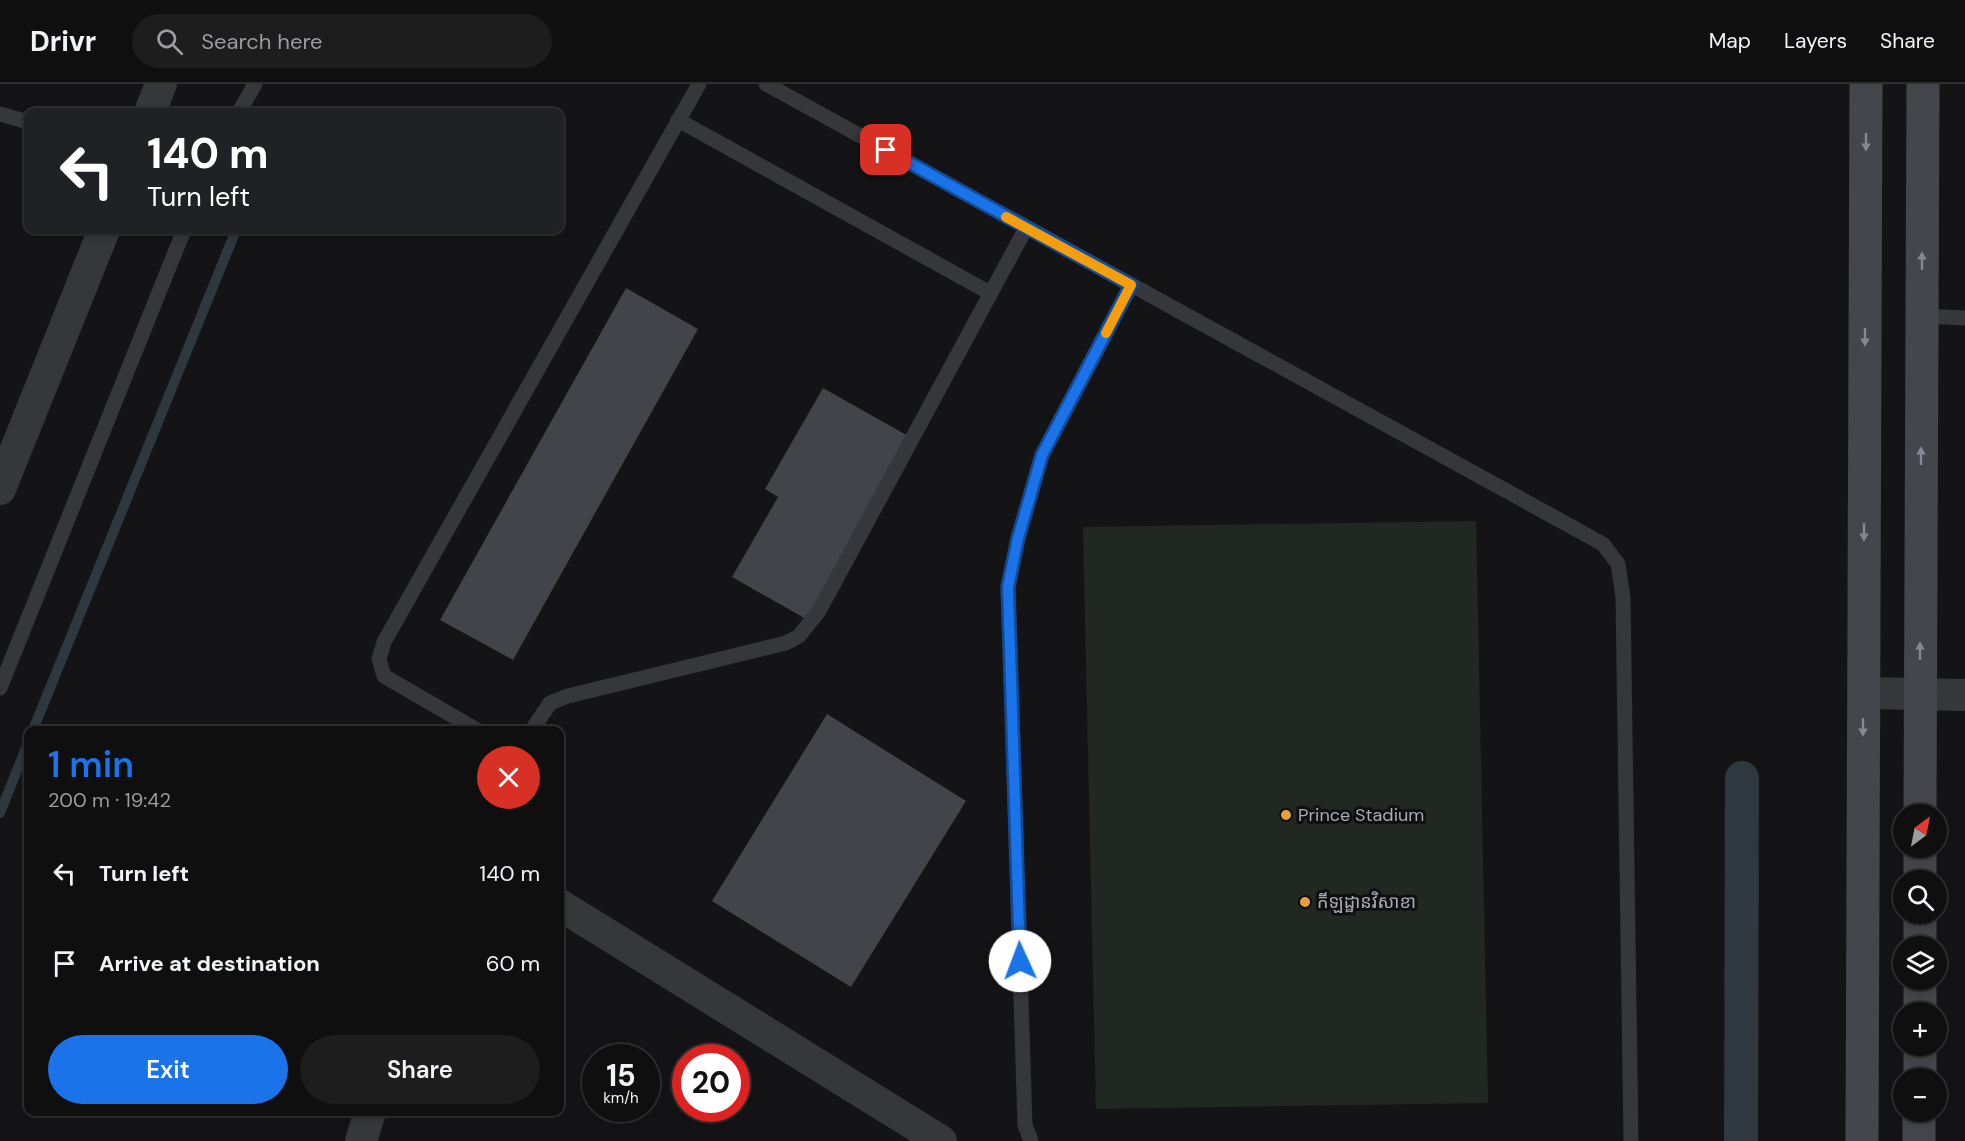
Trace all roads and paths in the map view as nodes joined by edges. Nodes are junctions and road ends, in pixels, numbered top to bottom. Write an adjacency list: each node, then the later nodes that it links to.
1 (161, 84): 7 (street)
2 (255, 84): 8 (lane)
3 (699, 84): 10 (lane)
4 (766, 84): 12 (lane)
5 (1866, 84): 21 (main road, one-way to 21)
6 (1923, 84): 17 (main road, one-way to 6)
7 (152, 108)
8 (241, 108)
9 (0, 114): 11 (lane)
10 (678, 120): 16 (lane); 24 (lane)
11 (24, 121)
12 (1026, 228): 15 (lane); 16 (lane)
13 (102, 234): 19 (street)
14 (182, 234): 20 (lane)
15 (1131, 285): 32 (lane); 33 (lane)
16 (990, 293): 25 (lane)
17 (1922, 315): 18 (lane); 22 (main road, one-way to 17)
18 (1965, 318)
19 (0, 489)
20 (0, 688)
21 (1864, 693): 22 (street); 34 (main road, one-way to 34)
22 (1920, 694): 23 (street); 26 (main road)
23 (1965, 695)
24 (470, 726)
25 (535, 726)
26 (1920, 804)
27 (564, 907): 31 (street)
28 (369, 1116): 30 (street)
29 (1920, 1122): 35 (main road)
30 (361, 1141)
31 (941, 1141)
32 (1031, 1141)
33 (1631, 1141)
34 (1862, 1141)
35 (1919, 1141)

